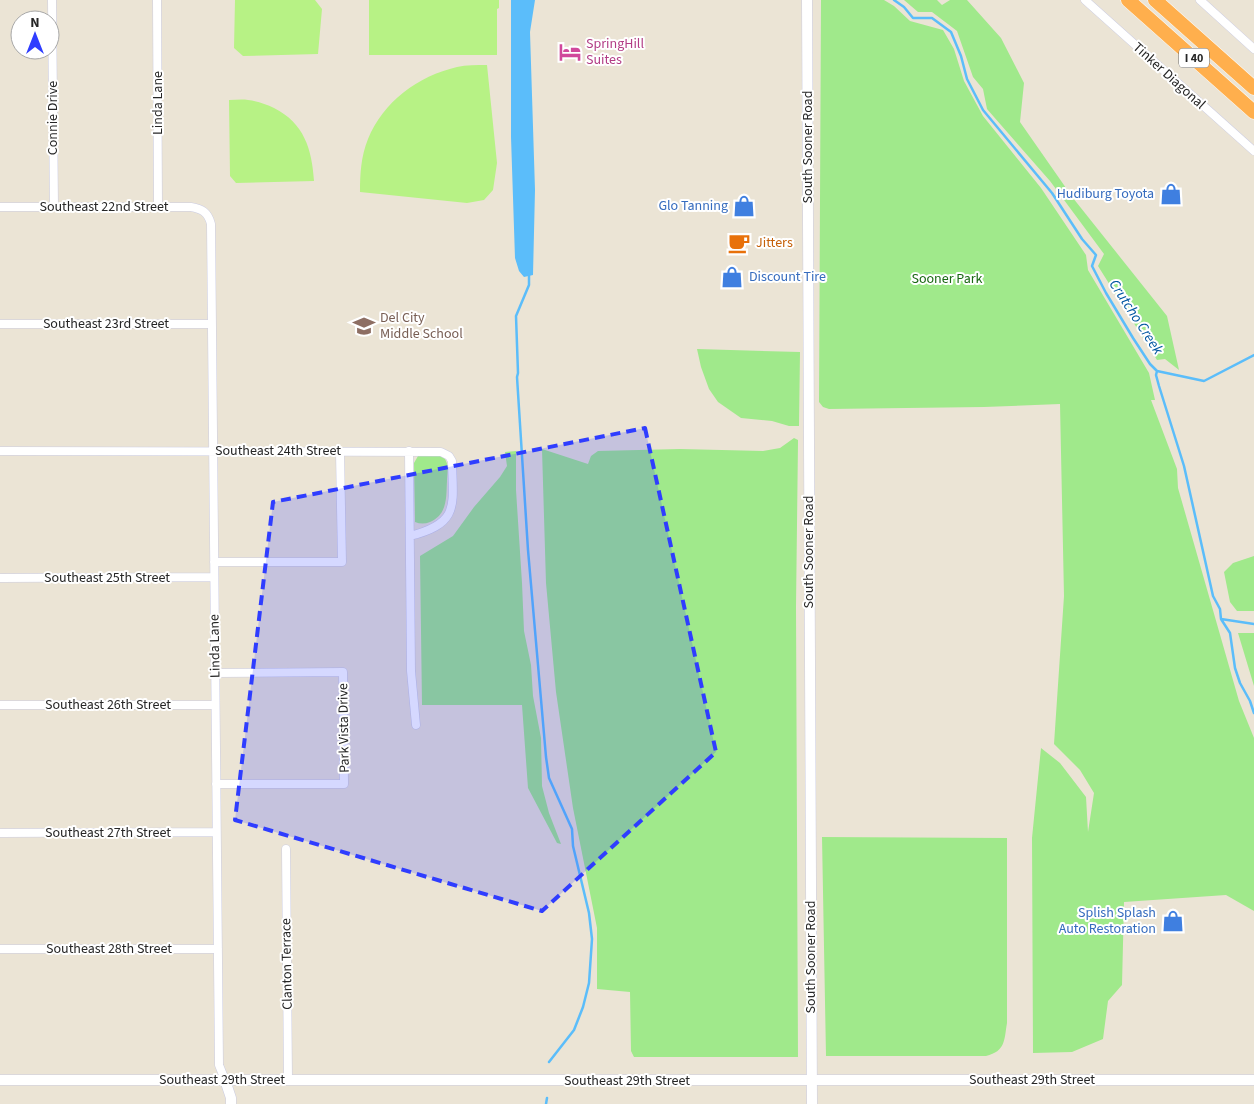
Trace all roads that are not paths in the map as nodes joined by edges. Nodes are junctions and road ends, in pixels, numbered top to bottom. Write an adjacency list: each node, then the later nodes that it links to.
1 (52, 0): 16 (street, Connie Drive)
2 (157, 0): 14 (street, Linda Lane)
3 (1085, 0): 13 (street, Tinker Diagonal)
4 (1155, 0): 9 (highway, I 40)
5 (1159, 0): 9 (highway)
6 (1200, 0): 10 (street)
7 (807, 1): 41 (main road, South Sooner Road)
8 (1128, 2): 12 (highway, I 40)
9 (1169, 12): 11 (highway, I 40)
10 (1254, 49)
11 (1254, 88)
12 (1254, 112)
13 (1254, 151)
14 (158, 206): 16 (street, Southeast 22nd Street); 17 (street, Southeast 22nd Street)
15 (0, 207): 16 (street, Southeast 22nd Street)
16 (54, 207)
17 (206, 212): 19 (street, Linda Lane)
18 (0, 324): 19 (street, Southeast 23rd Street)
19 (212, 324): 21 (street, Linda Lane)
20 (0, 450): 21 (street, Southeast 24th Street)
21 (213, 451): 23 (street, Southeast 24th Street); 25 (street, Linda Lane)
22 (409, 451): 23 (street, Southeast 24th Street); 24 (street); 24 (street, Southeast 24th Street)
23 (340, 452): 25 (street)
24 (410, 536): 31 (street)
25 (214, 562): 26 (street, Linda Lane)
26 (214, 577): 27 (street, Southeast 25th Street); 28 (street, Linda Lane)
27 (0, 578)
28 (215, 673): 30 (street, Linda Lane); 32 (street, Park Vista Drive)
29 (0, 705): 30 (street, Southeast 26th Street)
30 (216, 705): 32 (street, Linda Lane)
31 (416, 725)
32 (216, 784): 33 (street, Linda Lane)
33 (216, 832): 34 (street, Southeast 27th Street); 37 (street, Linda Lane)
34 (0, 833)
35 (286, 849): 40 (street, Clanton Terrace)
36 (0, 949): 37 (street, Southeast 28th Street)
37 (218, 949): 39 (street, Linda Lane)
38 (0, 1080): 39 (main road, Southeast 29th Street)
39 (225, 1080): 40 (main road, Southeast 29th Street); 43 (main road)
40 (288, 1080): 41 (main road, Southeast 29th Street)
41 (812, 1080): 42 (main road, Southeast 29th Street); 44 (main road, South Sooner Road)
42 (1254, 1080)
43 (231, 1104)
44 (812, 1104)

